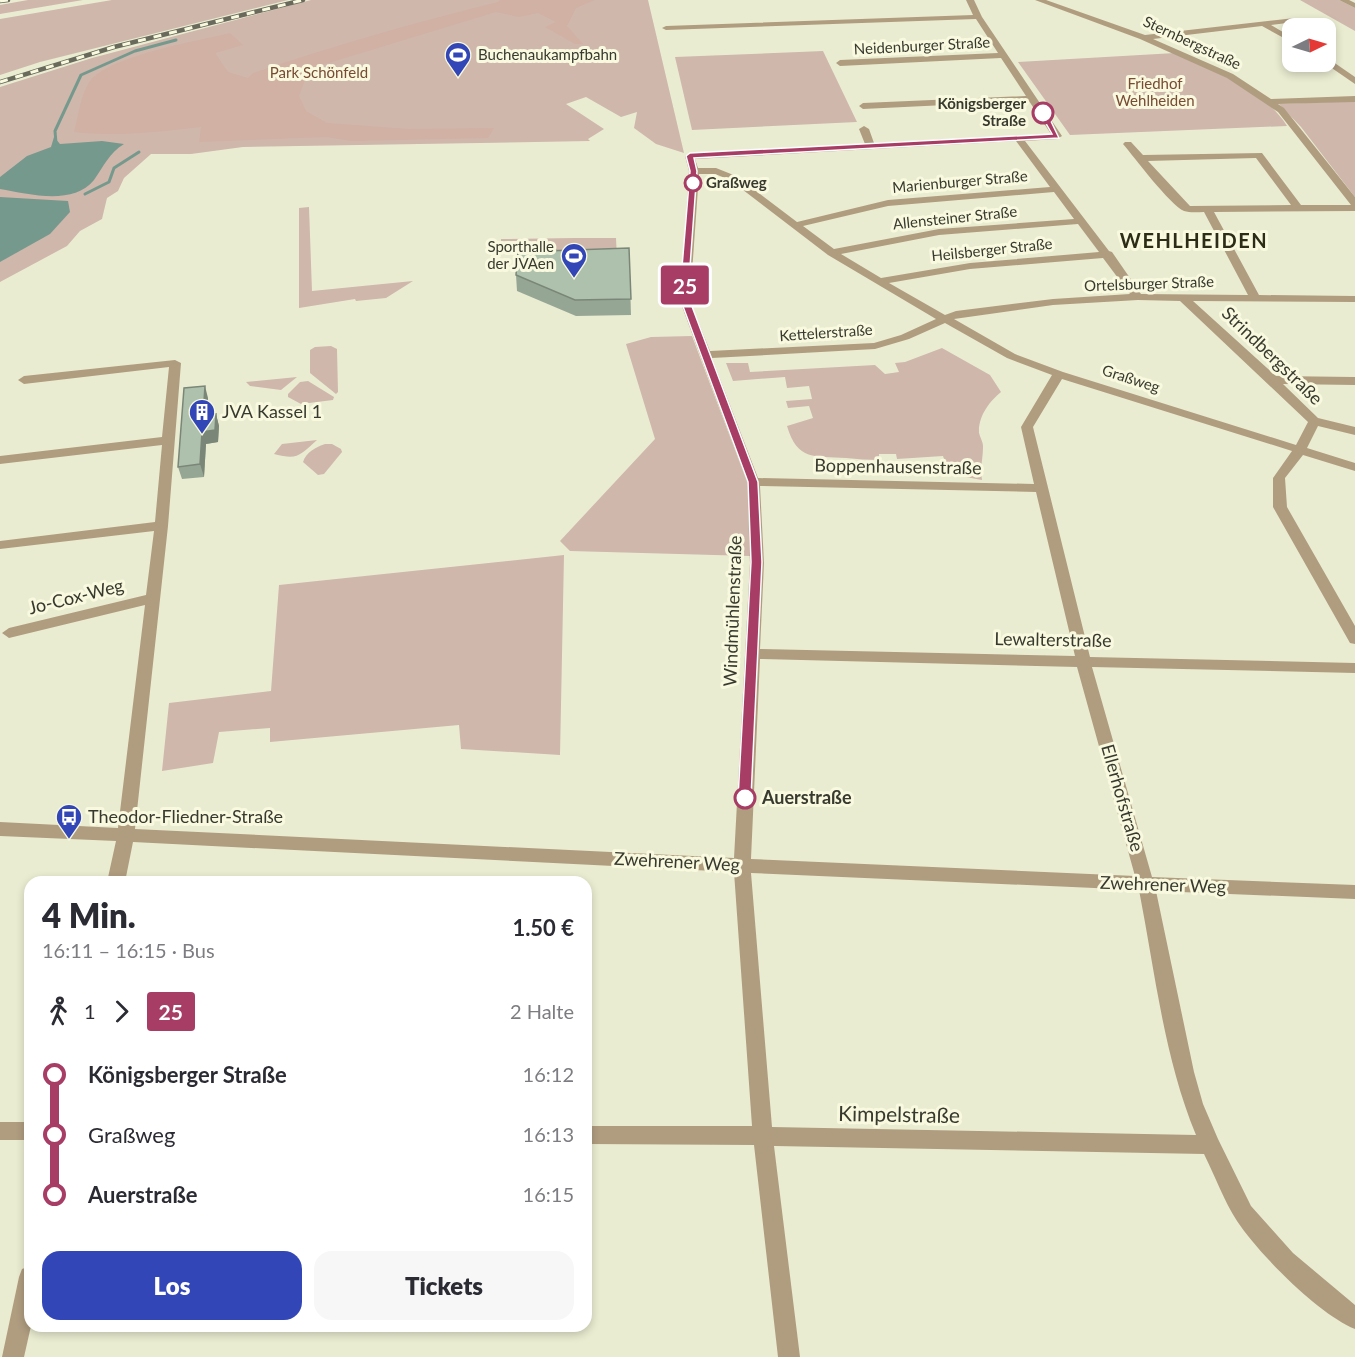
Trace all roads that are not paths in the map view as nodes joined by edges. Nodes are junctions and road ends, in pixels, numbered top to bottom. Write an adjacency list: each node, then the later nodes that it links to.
1 (970, 0): 5 (street)
2 (1039, 0): 10 (street, Sternbergstraße)
3 (1343, 0): 4 (street)
4 (1355, 6)
5 (978, 17): 8 (street); 11 (street)
6 (1282, 21): 7 (street)
7 (1264, 24): 9 (street); 10 (street)
8 (666, 28)
9 (1282, 34)
10 (1143, 37): 17 (street, Sternbergstraße)
11 (1004, 56): 12 (street, Neidenburger Straße); 15 (street)
12 (840, 63)
13 (1336, 67): 14 (street)
14 (1355, 81)
15 (1033, 98): 18 (street); 20 (street)
16 (1355, 99): 17 (street)
17 (1270, 102): 26 (street, Sternbergstraße)
18 (863, 106)
19 (864, 129): 22 (street)
20 (1020, 140): 22 (street); 25 (street)
21 (1128, 144): 23 (street)
22 (871, 147): 24 (street, Windmühlenstraße)
23 (1138, 158): 27 (street); 28 (street)
24 (694, 171): 30 (street, Graßweg); 39 (street, Windmühlenstraße)
25 (1056, 189): 29 (street); 30 (street, Marienburger Straße)
26 (1355, 206): 27 (street)
27 (1298, 208): 28 (street)
28 (1207, 209): 36 (street)
29 (1083, 221): 31 (street, Allensteiner Straße); 32 (street)
30 (796, 225): 31 (street, Graßweg)
31 (832, 253): 33 (street, Graßweg)
32 (1108, 254): 33 (street, Heilsberger Straße); 35 (street)
33 (879, 282): 38 (street, Graßweg)
34 (1181, 296): 35 (street, Ortelsburger Straße); 36 (street, Ortelsburger Straße); 42 (street, Strindbergstraße)
35 (1138, 297): 38 (street, Ortelsburger Straße)
36 (1255, 297): 37 (street, Ortelsburger Straße)
37 (1355, 299)
38 (945, 319): 39 (street, Kettelerstraße); 40 (street, Graßweg)
39 (705, 355): 50 (street, Windmühlenstraße)
40 (1059, 374): 47 (street, Graßweg); 51 (street, Ellerhofstraße)
41 (24, 380): 46 (street)
42 (1273, 380): 43 (street); 44 (street, Strindbergstraße)
43 (1355, 381)
44 (1314, 421): 45 (street); 47 (street, Strindbergstraße)
45 (1355, 431)
46 (169, 440): 48 (street); 52 (street)
47 (1300, 450): 49 (street, Graßweg); 56 (street, Strindbergstraße)
48 (0, 460)
49 (1355, 467)
50 (753, 482): 51 (street, Boppenhausenstraße); 57 (street, Windmühlenstraße)
51 (1042, 488): 58 (street, Ellerhofstraße)
52 (161, 526): 53 (street); 54 (street)
53 (0, 545)
54 (153, 598): 55 (street, Jo-Cox-Weg); 61 (street)
55 (9, 633)
56 (1355, 639)
57 (751, 654): 58 (street, Lewalterstraße); 62 (street, Windmühlenstraße)
58 (1083, 660): 59 (street, Lewalterstraße); 64 (street, Ellerhofstraße)
59 (1355, 668)
60 (0, 829): 61 (street, Zwehrener Weg)
61 (126, 835): 62 (street, Zwehrener Weg); 63 (street)
62 (742, 865): 64 (street, Zwehrener Weg); 69 (street)
63 (117, 876)
64 (1146, 884): 65 (street, Zwehrener Weg); 70 (street, Ellerhofstraße)
65 (1355, 892)
66 (0, 1131): 67 (street)
67 (24, 1131)
68 (592, 1135): 69 (street, Kimpelstraße)
69 (763, 1136): 70 (street, Kimpelstraße); 74 (street)
70 (1210, 1146): 72 (street, Ellerhofstraße)
71 (24, 1305): 73 (street)
72 (1355, 1318)
73 (13, 1357)
74 (789, 1357)

